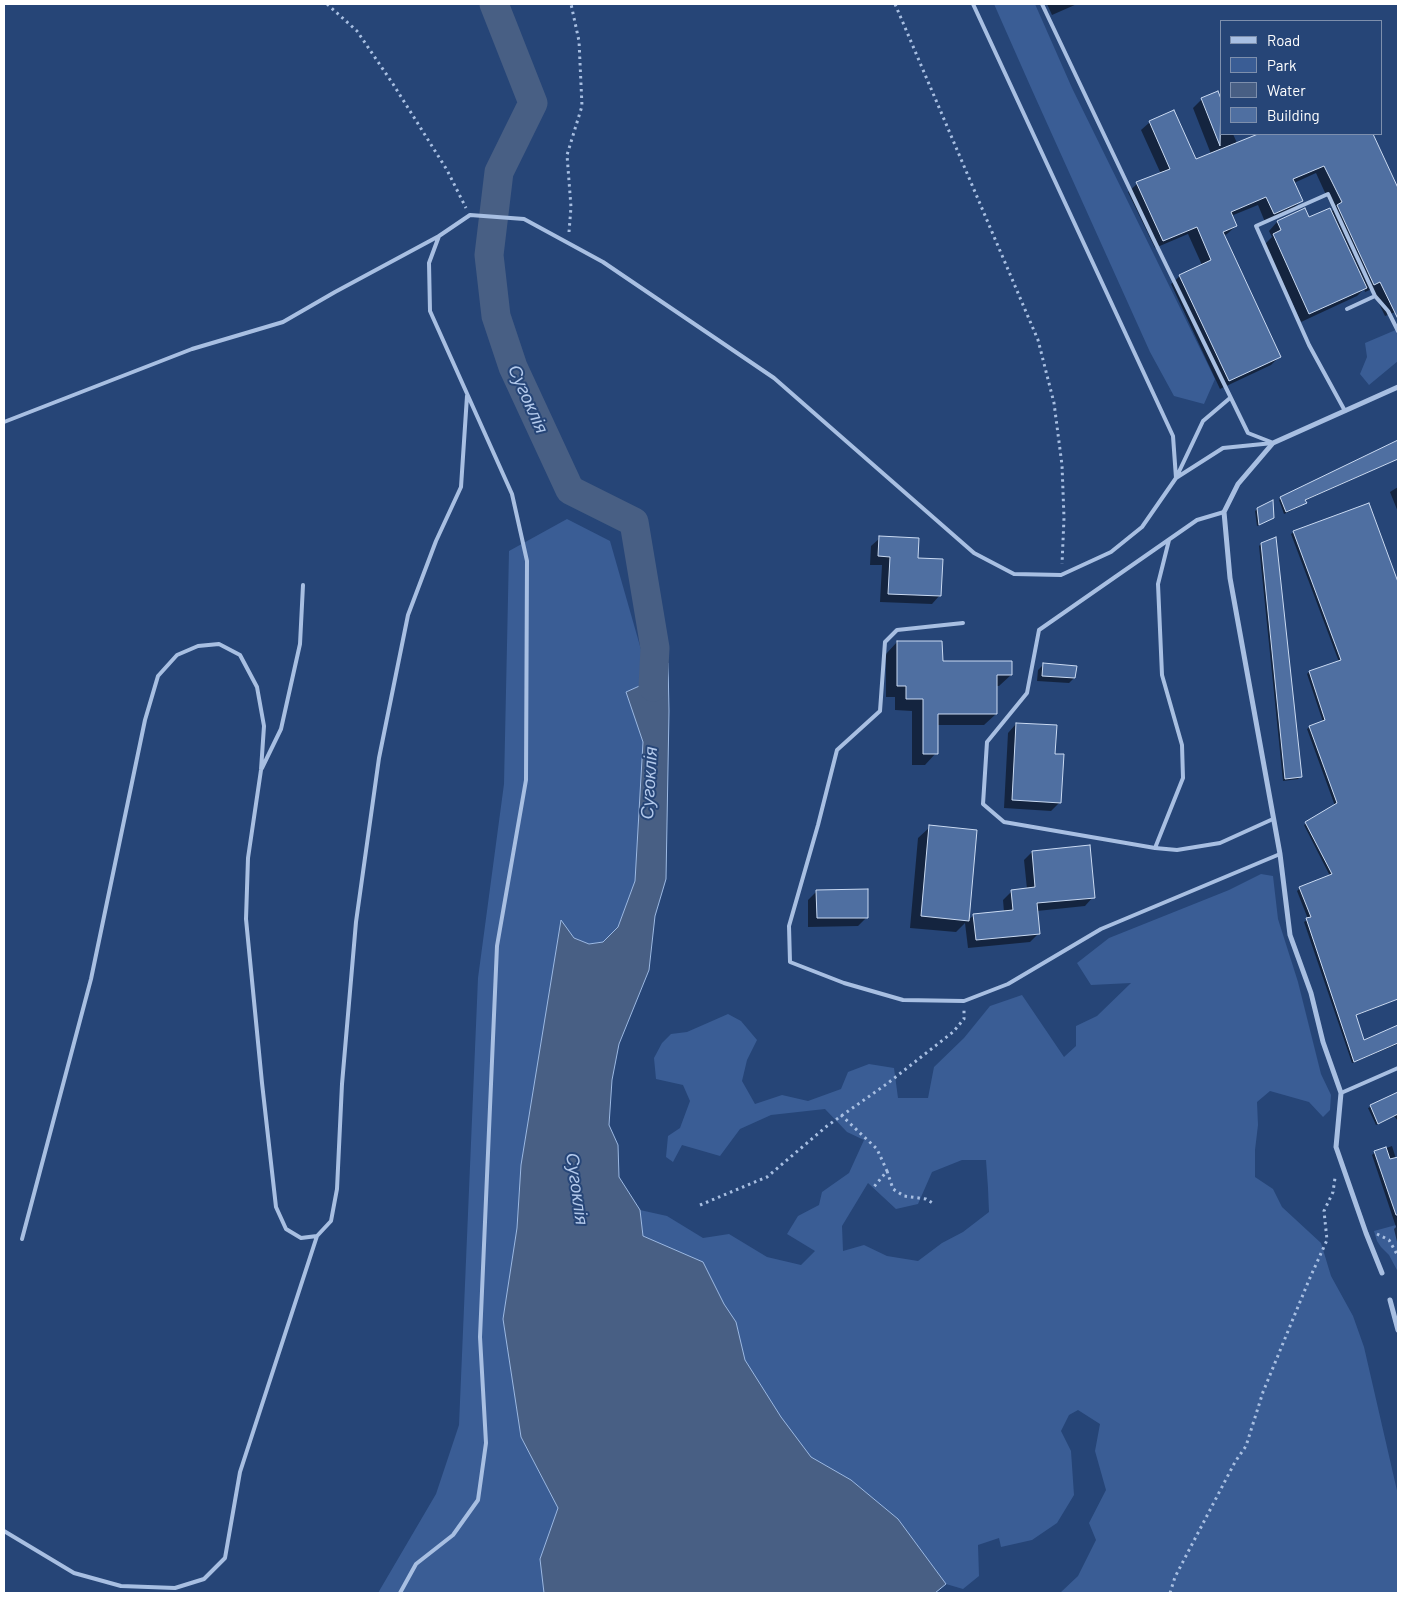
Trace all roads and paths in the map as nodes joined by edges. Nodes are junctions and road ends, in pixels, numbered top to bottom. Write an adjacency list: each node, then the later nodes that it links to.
1 (328, 4): 6 (path)
2 (571, 4): 8 (path)
3 (895, 4): 21 (path)
4 (973, 4): 18 (lane)
5 (1042, 4): 14 (lane)
6 (470, 215): 7 (lane); 8 (lane)
7 (439, 236): 13 (lane); 16 (lane)
8 (568, 243): 21 (lane)
9 (1375, 296): 10 (lane); 11 (lane); 15 (lane)
10 (1346, 309)
11 (1398, 331)
12 (1398, 387): 15 (street)
13 (467, 394): 38 (lane); 45 (lane)
14 (1230, 398): 17 (lane); 18 (lane)
15 (1345, 411): 17 (street)
16 (4, 422)
17 (1273, 443): 18 (lane); 19 (street)
18 (1176, 478): 21 (lane)
19 (1224, 512): 20 (lane); 25 (street)
20 (1169, 540): 26 (lane); 26 (lane)
21 (1061, 575)
22 (303, 585): 24 (lane)
23 (963, 623): 28 (lane)
24 (261, 770): 38 (lane); 39 (lane)
25 (1274, 818): 26 (lane); 27 (street)
26 (1155, 848)
27 (1280, 854): 28 (lane); 30 (street)
28 (964, 1001): 31 (path)
29 (1398, 1068): 30 (lane)
30 (1342, 1093): 37 (street)
31 (842, 1116): 32 (path); 36 (path)
32 (887, 1171): 34 (path); 35 (path)
33 (1336, 1173): 46 (path)
34 (873, 1188)
35 (934, 1204)
36 (700, 1205)
37 (1366, 1232): 40 (path); 41 (street)
38 (317, 1236): 44 (lane)
39 (22, 1239)
40 (1398, 1256)
41 (1382, 1273)
42 (1390, 1300): 43 (street)
43 (1398, 1330)
44 (4, 1531)
45 (400, 1593)
46 (1170, 1593)

